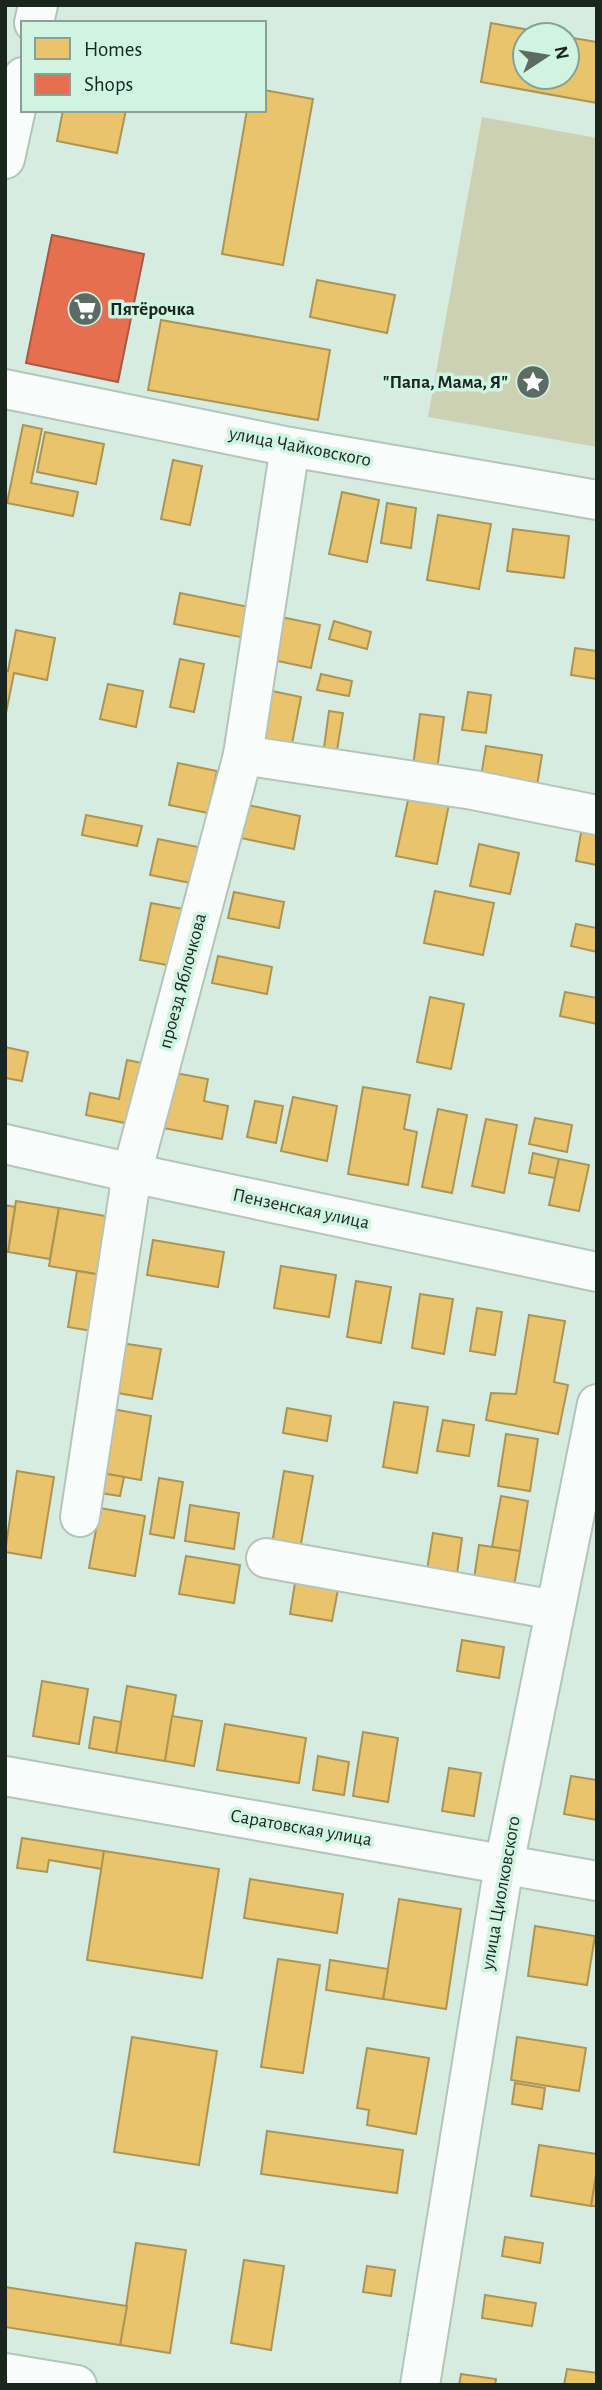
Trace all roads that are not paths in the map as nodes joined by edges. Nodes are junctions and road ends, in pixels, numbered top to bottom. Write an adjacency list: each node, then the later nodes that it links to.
1 (21, 86): 2 (street)
2 (5, 159)
3 (5, 388): 4 (street, улица Чайковского)
4 (290, 447): 5 (street, улица Чайковского); 6 (street, проезд Яблочкова)
5 (597, 500)
6 (243, 755): 7 (street); 9 (street, проезд Яблочкова)
7 (597, 815)
8 (5, 1143): 9 (street, Пензенская улица)
9 (132, 1173): 10 (street, Пензенская улица); 12 (street, проезд Яблочкова)
10 (597, 1272)
11 (597, 1404): 14 (street, улица Циолковского)
12 (80, 1517)
13 (266, 1559): 14 (street)
14 (555, 1610): 16 (street, улица Циолковского)
15 (5, 1776): 16 (street, Саратовская улица)
16 (504, 1864): 17 (street, Саратовская улица); 20 (street, улица Циолковского)
17 (597, 1881)
18 (5, 2373): 19 (street)
19 (77, 2385)
20 (420, 2385)

